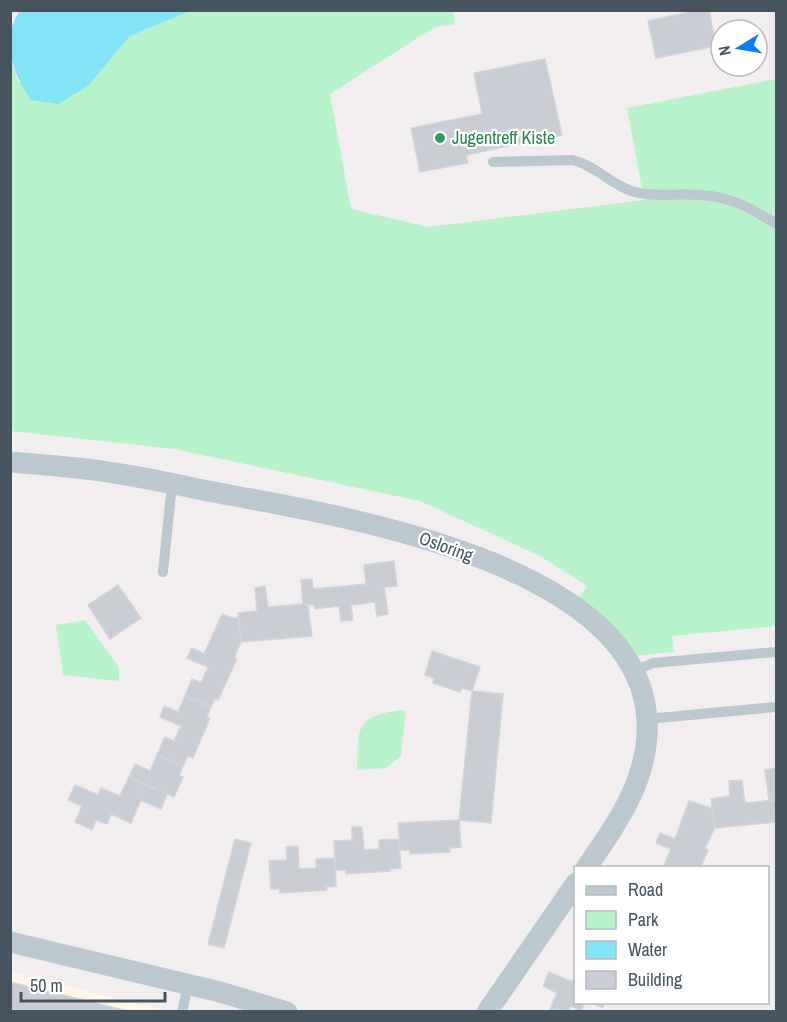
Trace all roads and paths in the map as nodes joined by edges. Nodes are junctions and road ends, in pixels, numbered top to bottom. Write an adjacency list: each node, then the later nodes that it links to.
1 (493, 162): 2 (lane)
2 (777, 224)
3 (10, 462): 4 (street, Osloring)
4 (172, 484): 5 (lane); 7 (street, Osloring)
5 (163, 572)
6 (777, 652): 7 (lane)
7 (634, 671): 9 (street, Osloring)
8 (777, 707): 9 (lane)
9 (647, 719): 10 (street, Osloring)
10 (587, 866)
11 (574, 886): 16 (street)
12 (10, 942): 13 (street)
13 (188, 985): 14 (lane); 15 (street)
14 (182, 1011)
15 (287, 1011)
16 (487, 1011)

